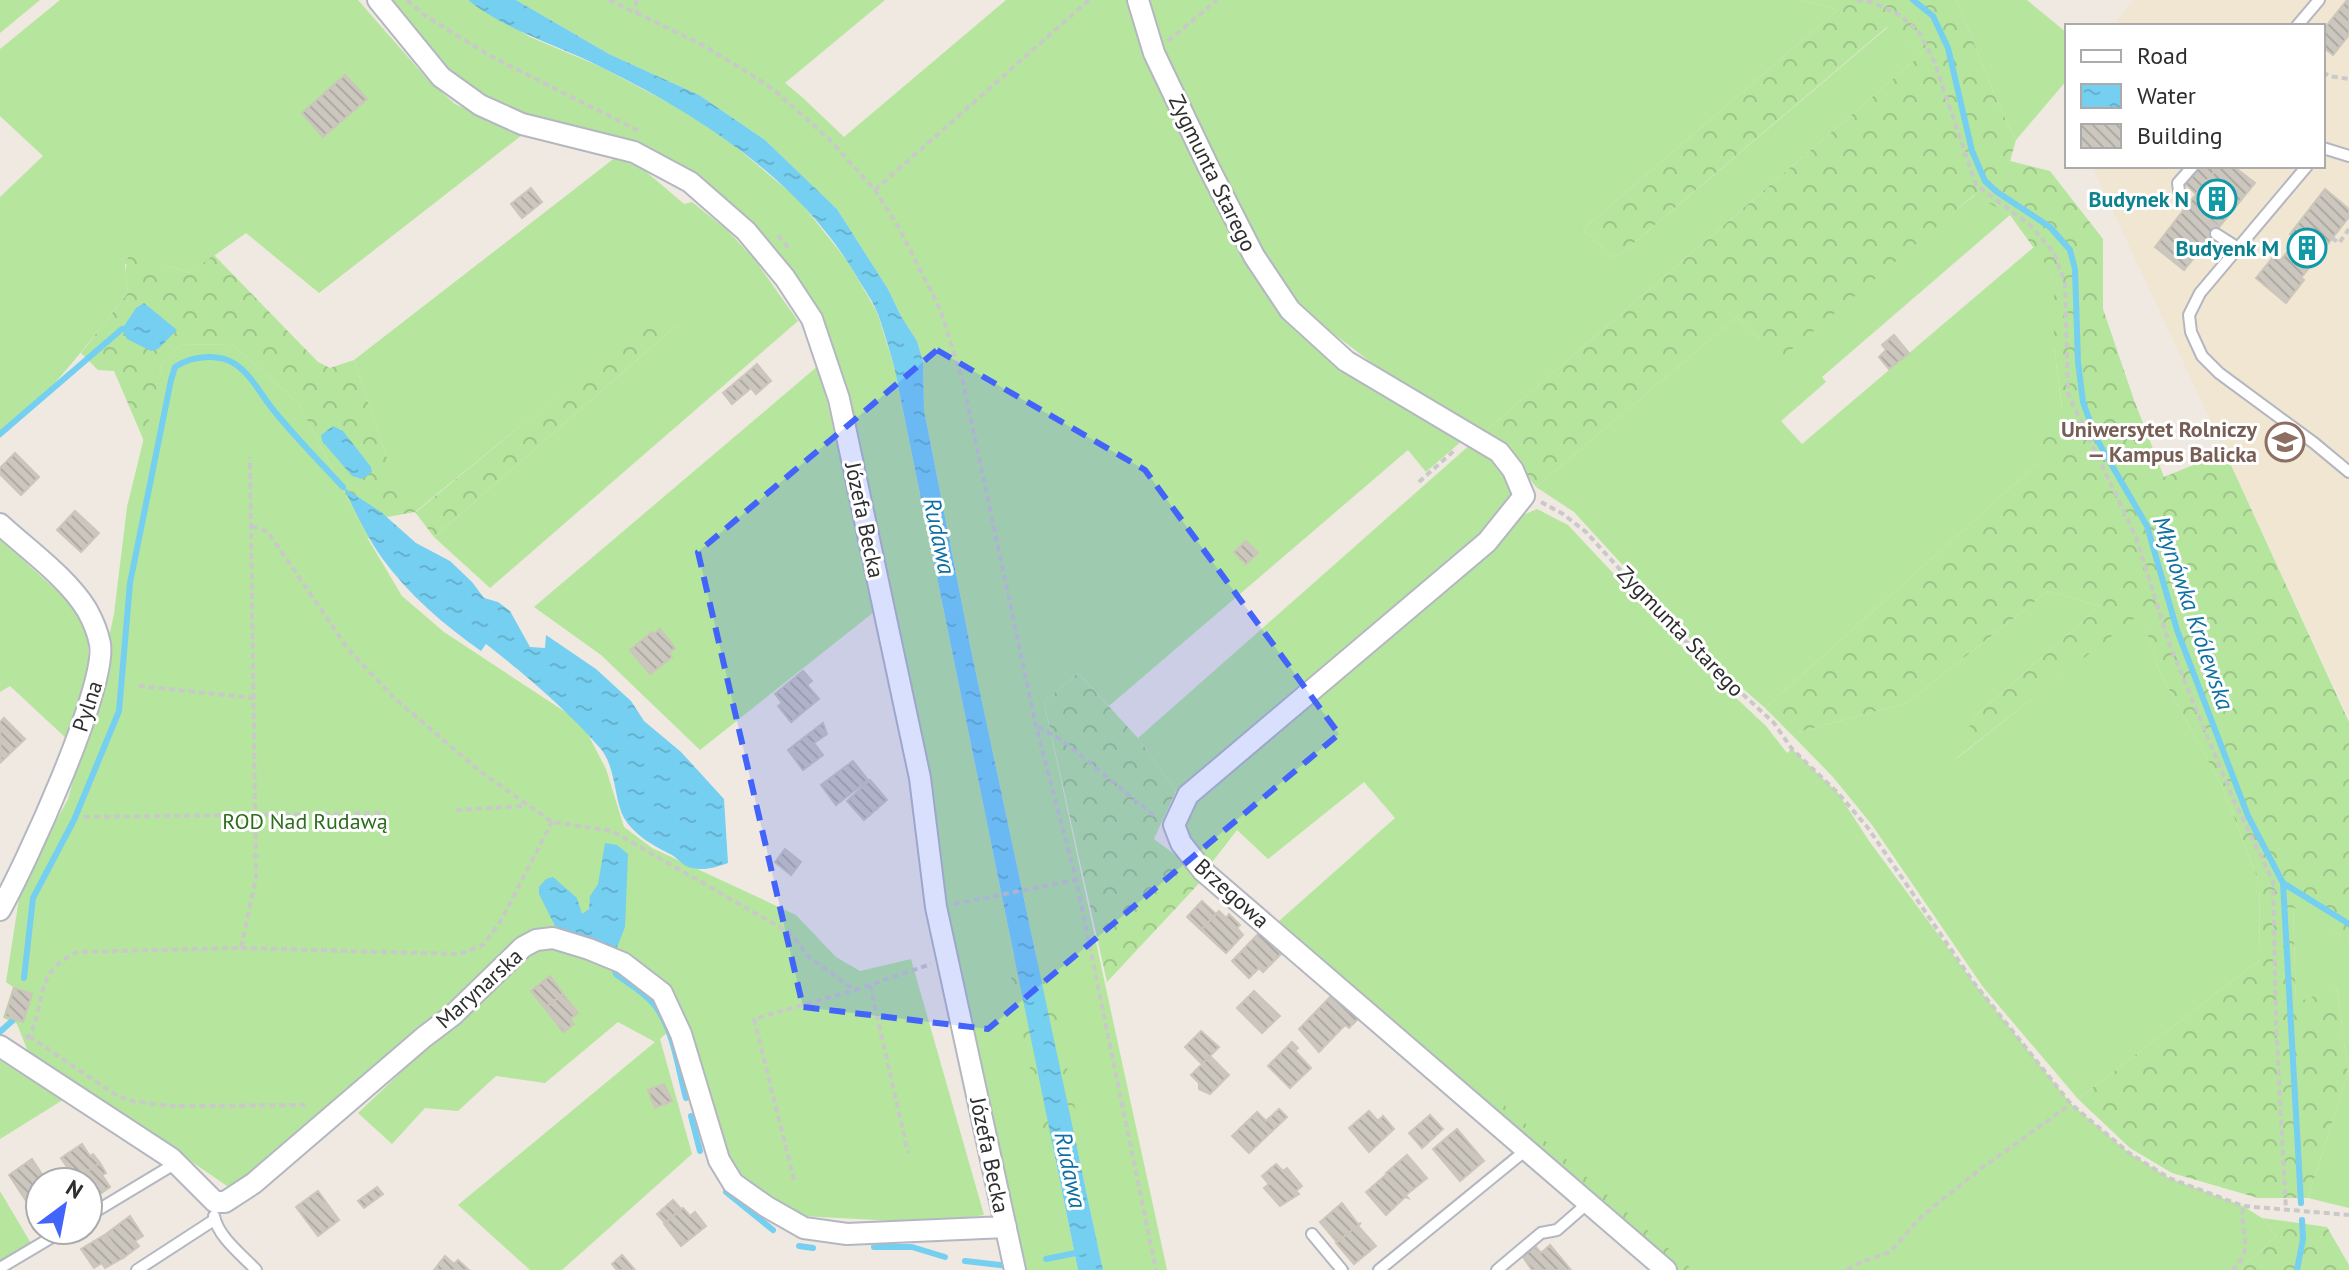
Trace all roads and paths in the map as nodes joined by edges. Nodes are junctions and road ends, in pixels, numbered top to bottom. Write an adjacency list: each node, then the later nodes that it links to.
1 (378, 0): 49 (street, Józefa Becka)
2 (407, 0): 15 (path)
3 (609, 0): 10 (path)
4 (636, 0): 10 (path)
5 (1089, 0): 20 (path)
6 (1138, 0): 12 (street, Zygmunta Starego)
7 (1217, 0): 12 (path)
8 (1857, 0): 63 (path)
9 (2319, 0): 11 (lane)
10 (637, 13): 20 (path)
11 (2299, 24)
12 (1154, 53): 28 (street, Zygmunta Starego)
13 (2325, 73): 14 (path)
14 (2349, 79)
15 (645, 134)
16 (2325, 149): 17 (lane)
17 (2349, 156)
18 (2191, 168): 21 (lane)
19 (2305, 168): 26 (lane)
20 (875, 190): 37 (path)
21 (2184, 200)
22 (2349, 229): 25 (path)
23 (777, 234): 27 (path)
24 (2216, 234): 26 (lane)
25 (2332, 238)
26 (2238, 248): 30 (lane)
27 (793, 254)
28 (1471, 435): 31 (path); 32 (street, Zygmunta Starego)
29 (250, 457): 34 (path)
30 (2349, 472)
31 (1419, 482)
32 (1524, 496): 44 (street); 54 (path, Zygmunta Starego)
33 (0, 524): 47 (street, Pylna)
34 (252, 526): 36 (path); 38 (path)
35 (139, 686): 36 (path)
36 (254, 698): 40 (path)
37 (1036, 726): 44 (path); 45 (path)
38 (528, 806): 39 (path); 43 (path)
39 (456, 810)
40 (255, 813): 41 (path); 42 (path); 48 (path)
41 (386, 813)
42 (84, 817)
43 (552, 822): 48 (path); 51 (path)
44 (1174, 825): 56 (street, Brzegowa)
45 (1075, 880): 46 (path); 73 (path)
46 (954, 904)
47 (0, 910)
48 (241, 948): 52 (path)
49 (948, 959): 50 (path); 66 (street, Józefa Becka)
50 (870, 985): 51 (path); 57 (path)
51 (855, 990): 59 (path)
52 (29, 1035): 53 (path); 55 (path)
53 (3, 1048): 58 (street)
54 (2071, 1104): 62 (path, Zygmunta Starego); 78 (path)
55 (307, 1105)
56 (1526, 1150): 60 (street, Brzegowa); 75 (lane)
57 (908, 1153)
58 (176, 1163): 61 (lane); 64 (street)
59 (794, 1180)
60 (1588, 1203): 76 (lane); 77 (street, Brzegowa)
61 (104, 1206)
62 (2243, 1206): 63 (path, Zygmunta Starego); 79 (path)
63 (2286, 1210): 65 (path, Zygmunta Starego)
64 (215, 1211): 66 (street, Marynarska); 70 (lane); 71 (lane)
65 (2349, 1215)
66 (1006, 1227): 72 (street, Józefa Becka)
67 (1312, 1234): 74 (lane)
68 (37, 1246): 69 (lane)
69 (0, 1268)
70 (137, 1270)
71 (256, 1270)
72 (1015, 1270)
73 (1156, 1270)
74 (1342, 1270)
75 (1379, 1270)
76 (1497, 1270)
77 (1666, 1270)
78 (1847, 1270)
79 (2232, 1270)

